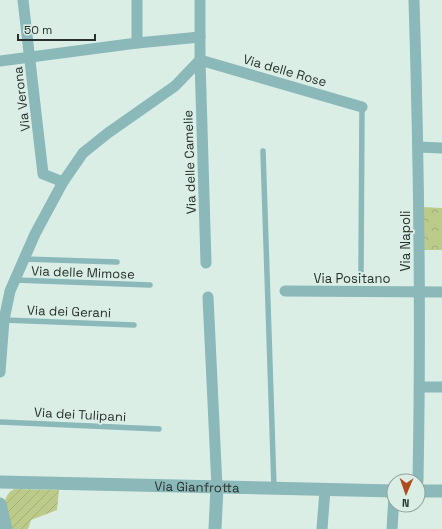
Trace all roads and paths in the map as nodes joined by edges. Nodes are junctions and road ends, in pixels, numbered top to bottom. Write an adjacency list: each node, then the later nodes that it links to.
1 (23, 0): 7 (street, Via Verona)
2 (137, 0): 6 (street)
3 (200, 0): 5 (street, Via delle Camelie)
4 (414, 0): 11 (street, Via Napoli)
5 (200, 37): 6 (street); 8 (street, Via delle Camelie)
6 (137, 44): 7 (street)
7 (30, 57): 9 (street); 14 (street, Via Verona)
8 (200, 60): 10 (street, Via delle Rose); 14 (street); 17 (street, Via delle Camelie)
9 (0, 61)
10 (362, 107): 18 (lane)
11 (418, 147): 12 (street); 23 (street, Via Napoli)
12 (442, 148)
13 (263, 150): 36 (lane)
14 (63, 182): 15 (street)
15 (23, 259): 16 (lane); 19 (street)
16 (117, 262)
17 (206, 263)
18 (361, 274)
19 (14, 280): 20 (lane, Via delle Mimose); 21 (street)
20 (150, 285)
21 (5, 291): 26 (street)
22 (285, 292): 23 (street, Via Positano)
23 (419, 292): 24 (street, Via Positano); 29 (street, Via Napoli)
24 (442, 292)
25 (208, 297): 35 (street)
26 (4, 320): 27 (lane, Via dei Gerani); 28 (street)
27 (134, 325)
28 (0, 372)
29 (420, 387): 30 (street); 33 (street, Via Napoli)
30 (442, 387)
31 (0, 422): 32 (lane, Via dei Tulipani)
32 (159, 429)
33 (418, 473)
34 (0, 482): 35 (street, Via Gianfrotta)
35 (216, 487): 36 (street, Via Gianfrotta); 44 (street)
36 (274, 488): 37 (street, Via Gianfrotta)
37 (325, 490): 38 (street, Via Gianfrotta); 45 (street)
38 (386, 491)
39 (426, 491): 40 (street)
40 (442, 491)
41 (0, 504): 43 (street)
42 (393, 513): 46 (street)
43 (6, 529)
44 (215, 529)
45 (322, 529)
46 (392, 529)

